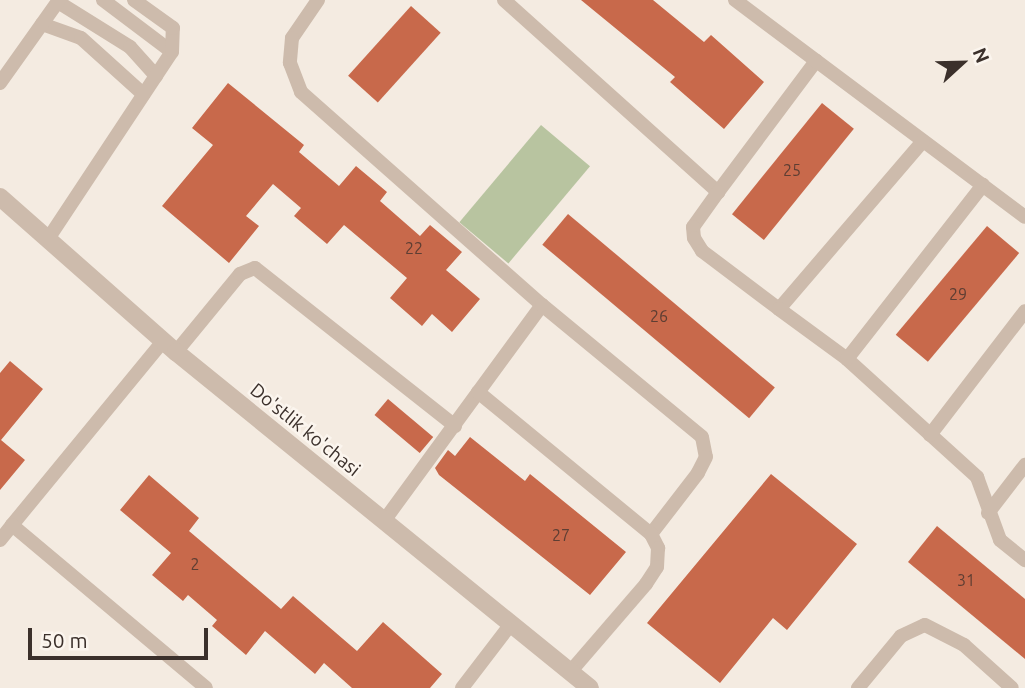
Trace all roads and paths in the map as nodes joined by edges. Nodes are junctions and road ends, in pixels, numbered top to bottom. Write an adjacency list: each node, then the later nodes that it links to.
1 (103, 0): 8 (lane)
2 (134, 0): 8 (lane)
3 (318, 0): 19 (lane)
4 (504, 0): 15 (lane)
5 (735, 0): 9 (lane)
6 (58, 1): 7 (lane); 10 (lane)
7 (42, 24): 11 (lane); 12 (lane)
8 (172, 52): 10 (lane)
9 (816, 61): 13 (lane); 15 (lane)
10 (156, 76): 12 (lane)
11 (0, 83)
12 (143, 94): 18 (lane)
13 (923, 141): 14 (lane); 20 (lane)
14 (983, 185): 17 (lane); 23 (lane)
15 (718, 192): 20 (lane)
16 (0, 197): 18 (street, Do'stlik ko'chasi)
17 (1025, 217)
18 (48, 239): 22 (street, Do'stlik ko'chasi)
19 (542, 305): 24 (lane); 31 (lane)
20 (779, 309): 23 (lane)
21 (1025, 311): 26 (lane)
22 (170, 346): 25 (lane); 29 (street, Do'stlik ko'chasi); 30 (lane)
23 (847, 359): 26 (lane)
24 (478, 392): 25 (lane); 31 (lane)
25 (455, 426): 29 (lane)
26 (930, 435): 28 (lane)
27 (1025, 465): 28 (lane)
28 (988, 513): 33 (lane)
29 (384, 521): 34 (street, Do'stlik ko'chasi)
30 (12, 525): 32 (lane); 36 (lane)
31 (651, 534): 35 (lane)
32 (0, 540)
33 (1025, 560)
34 (511, 624): 35 (street, Do'stlik ko'chasi); 37 (lane)
35 (570, 672): 38 (street, Do'stlik ko'chasi)
36 (206, 688)
37 (462, 688)
38 (590, 688)
39 (858, 688): 40 (lane)
40 (1012, 688)

